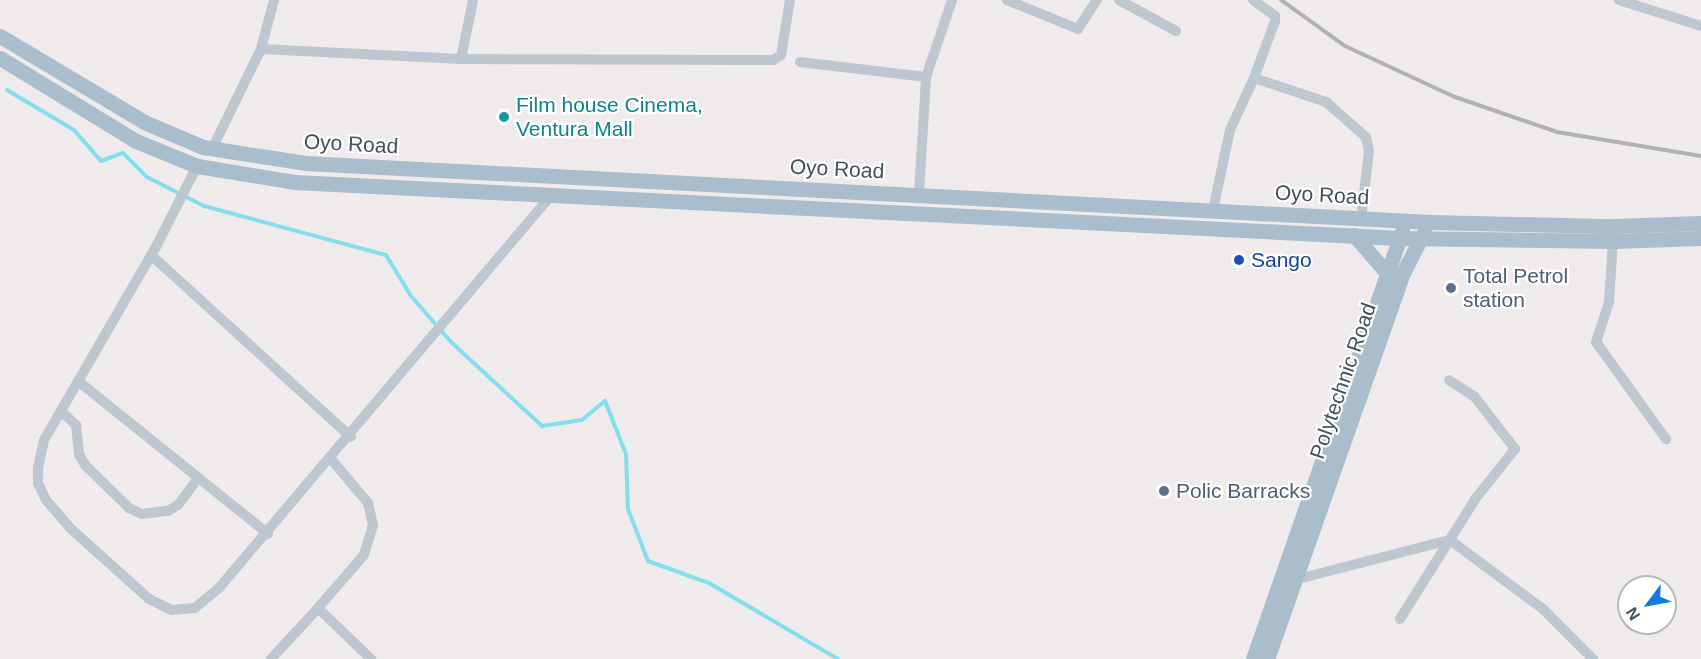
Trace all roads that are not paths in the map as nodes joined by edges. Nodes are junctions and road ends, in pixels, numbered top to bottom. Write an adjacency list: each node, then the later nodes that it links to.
1 (274, 0): 13 (street)
2 (473, 0): 15 (street)
3 (790, 0): 15 (street)
4 (952, 0): 17 (street)
5 (1006, 0): 6 (street)
6 (1097, 0)
7 (1119, 0): 11 (street)
8 (1253, 0): 18 (street)
9 (1619, 0): 10 (street)
10 (1701, 26)
11 (1176, 31)
12 (0, 36): 19 (main road, Oyo Road)
13 (261, 49): 15 (street); 19 (street)
14 (0, 58): 20 (main road, Oyo Road)
15 (461, 59)
16 (801, 62): 17 (street)
17 (926, 77): 23 (street)
18 (1254, 78): 25 (street); 26 (street)
19 (212, 149): 21 (main road, Oyo Road)
20 (198, 166): 22 (main road, Oyo Road); 35 (street)
21 (884, 192): 23 (main road, Oyo Road); 24 (main road)
22 (553, 193): 24 (main road, Oyo Road); 41 (street)
23 (919, 194): 25 (main road, Oyo Road)
24 (883, 210): 30 (main road, Oyo Road)
25 (1213, 210): 26 (main road, Oyo Road)
26 (1361, 219): 27 (main road, Oyo Road)
27 (1407, 220): 28 (main road, Oyo Road); 31 (main road, Polytechnic Road)
28 (1430, 222): 29 (main road, Oyo Road); 32 (main road, Polytechnic Road)
29 (1701, 223)
30 (1354, 235): 31 (main road, Oyo Road); 36 (main road)
31 (1399, 238): 32 (main road, Oyo Road); 36 (main road, Polytechnic Road)
32 (1421, 238): 34 (main road, Oyo Road); 39 (main road, Polytechnic Road)
33 (1701, 238): 34 (main road, Oyo Road)
34 (1613, 241): 42 (street)
35 (151, 255): 38 (street); 41 (street)
36 (1386, 272): 39 (main road, Polytechnic Road)
37 (1449, 380): 46 (street)
38 (78, 381): 40 (street); 44 (street)
39 (1352, 392): 47 (main road, Polytechnic Road); 52 (main road, Polytechnic Road)
40 (61, 411): 44 (street); 45 (street)
41 (351, 437): 43 (street)
42 (1666, 439)
43 (331, 459): 45 (street); 48 (street)
44 (198, 478): 45 (street)
45 (268, 534)
46 (1450, 540): 47 (street); 49 (street); 54 (street)
47 (1298, 579): 53 (main road, Polytechnic Road)
48 (318, 608): 50 (street); 51 (street)
49 (1400, 619)
50 (271, 659)
51 (371, 659)
52 (1252, 659)
53 (1267, 659)
54 (1593, 659)

